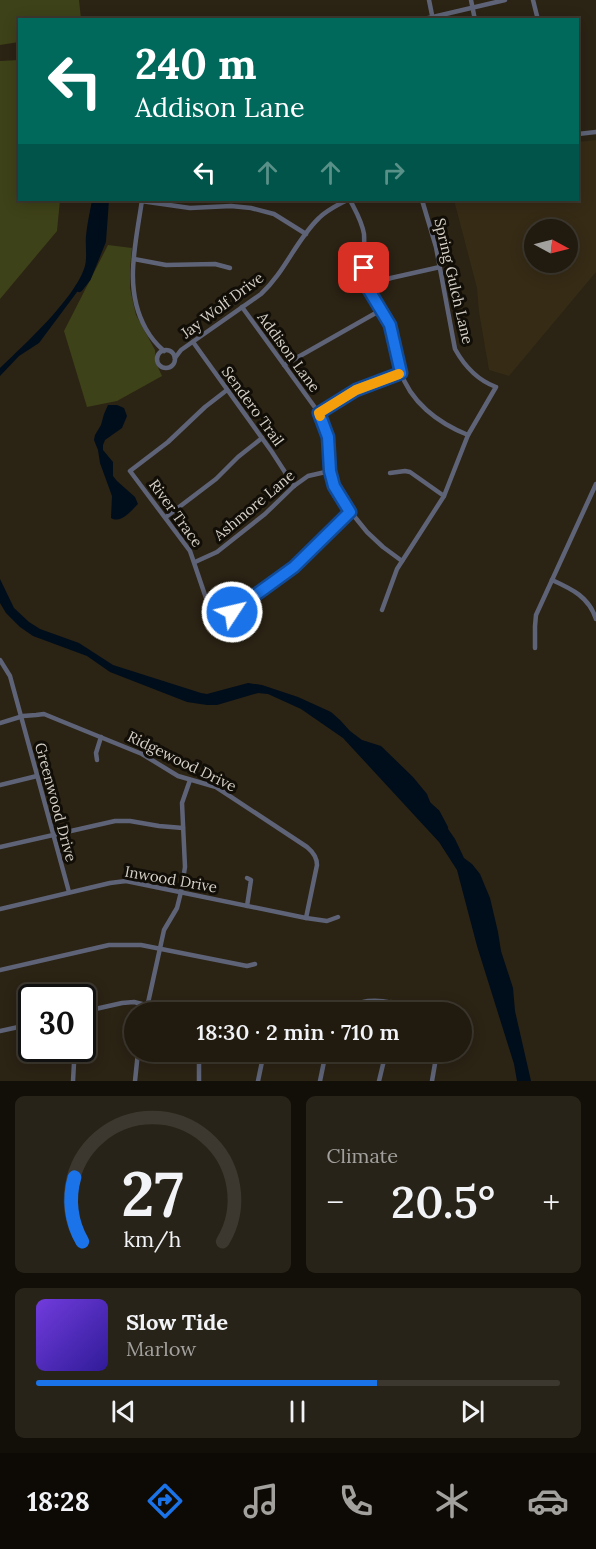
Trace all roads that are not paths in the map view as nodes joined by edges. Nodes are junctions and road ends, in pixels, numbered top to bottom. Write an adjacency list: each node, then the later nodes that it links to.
1 (429, 0): 6 (street)
2 (471, 0): 5 (street)
3 (505, 0): 5 (street)
4 (533, 0): 8 (street)
5 (473, 8): 6 (street); 7 (street)
6 (433, 18)
7 (475, 18)
8 (538, 18)
9 (596, 132): 10 (street)
10 (579, 134)
11 (142, 201): 17 (street)
12 (148, 201): 16 (street)
13 (346, 201): 16 (street, Jay Wolf Drive)
14 (349, 201): 20 (street)
15 (422, 201): 18 (street, Spring Gulch Lane)
16 (306, 234): 21 (street, Jay Wolf Drive)
17 (134, 260): 19 (street); 24 (street)
18 (440, 267): 20 (street); 34 (street, Spring Gulch Lane)
19 (230, 268)
20 (368, 286): 22 (street)
21 (242, 307): 23 (street, Jay Wolf Drive); 30 (street, Addison Lane)
22 (381, 310): 30 (street); 31 (street)
23 (193, 342): 25 (street, Jay Wolf Drive); 32 (street, Sendero Trail)
24 (156, 345): 26 (street); 28 (street)
25 (181, 350): 27 (street, Jay Wolf Drive); 29 (street, Jay Wolf Drive)
26 (164, 351): 27 (street); 28 (street)
27 (171, 352): 29 (street)
28 (158, 355): 29 (street)
29 (175, 358)
30 (284, 365): 33 (street, Addison Lane)
31 (401, 373): 33 (street); 34 (street)
32 (227, 390): 35 (street, Sendero Trail); 42 (street, River Trace)
33 (319, 413): 36 (street, Addison Lane)
34 (468, 435): 40 (street, Spring Gulch Lane)
35 (262, 438): 39 (street, Sendero Trail); 42 (street)
36 (330, 471): 39 (street, Ashmore Lane); 41 (street, Addison Lane)
37 (390, 473): 40 (street)
38 (596, 484): 45 (street)
39 (294, 486): 44 (street, Ashmore Lane)
40 (444, 496): 43 (street, Spring Gulch Lane)
41 (350, 512): 43 (street, Addison Lane); 44 (street, River Trace)
42 (166, 517): 44 (street, River Trace)
43 (402, 561): 47 (street, Spring Gulch Lane)
44 (195, 562)
45 (552, 580): 46 (street); 49 (street)
46 (594, 605): 48 (street)
47 (382, 610)
48 (596, 620)
49 (535, 648)
50 (0, 660): 51 (street, Greenwood Drive)
51 (21, 717): 52 (street, Ridgewood Drive); 53 (street, Ridgewood Drive); 55 (street, Greenwood Drive)
52 (0, 723)
53 (101, 737): 54 (street); 56 (street, Ridgewood Drive)
54 (97, 760)
55 (37, 776): 57 (street); 59 (street, Greenwood Drive)
56 (190, 780): 58 (street); 67 (street, Ridgewood Drive)
57 (0, 785)
58 (183, 828): 59 (street); 63 (street)
59 (53, 835): 60 (street); 62 (street, Greenwood Drive)
60 (0, 847)
61 (247, 878): 64 (street)
62 (69, 892): 63 (street, Inwood Drive); 65 (street, Inwood Drive)
63 (181, 892): 64 (street, Inwood Drive); 68 (street)
64 (247, 906): 67 (street, Inwood Drive)
65 (0, 909)
66 (338, 917): 67 (street, Inwood Drive)
67 (306, 918)
68 (159, 949): 69 (street); 70 (street); 71 (street)
69 (255, 964)
70 (0, 970)
71 (149, 1002)
72 (364, 1002): 73 (street)
73 (391, 1002)
74 (124, 1003): 75 (street)
75 (96, 1009)
76 (18, 1027): 77 (street)
77 (0, 1031)
78 (74, 1062): 85 (street)
79 (137, 1062): 86 (street)
80 (199, 1062): 87 (street)
81 (262, 1062): 88 (street)
82 (324, 1062): 89 (street)
83 (384, 1062): 90 (street)
84 (435, 1062): 91 (street)
85 (73, 1081)
86 (135, 1081)
87 (199, 1081)
88 (258, 1081)
89 (320, 1081)
90 (379, 1081)
91 (432, 1081)

